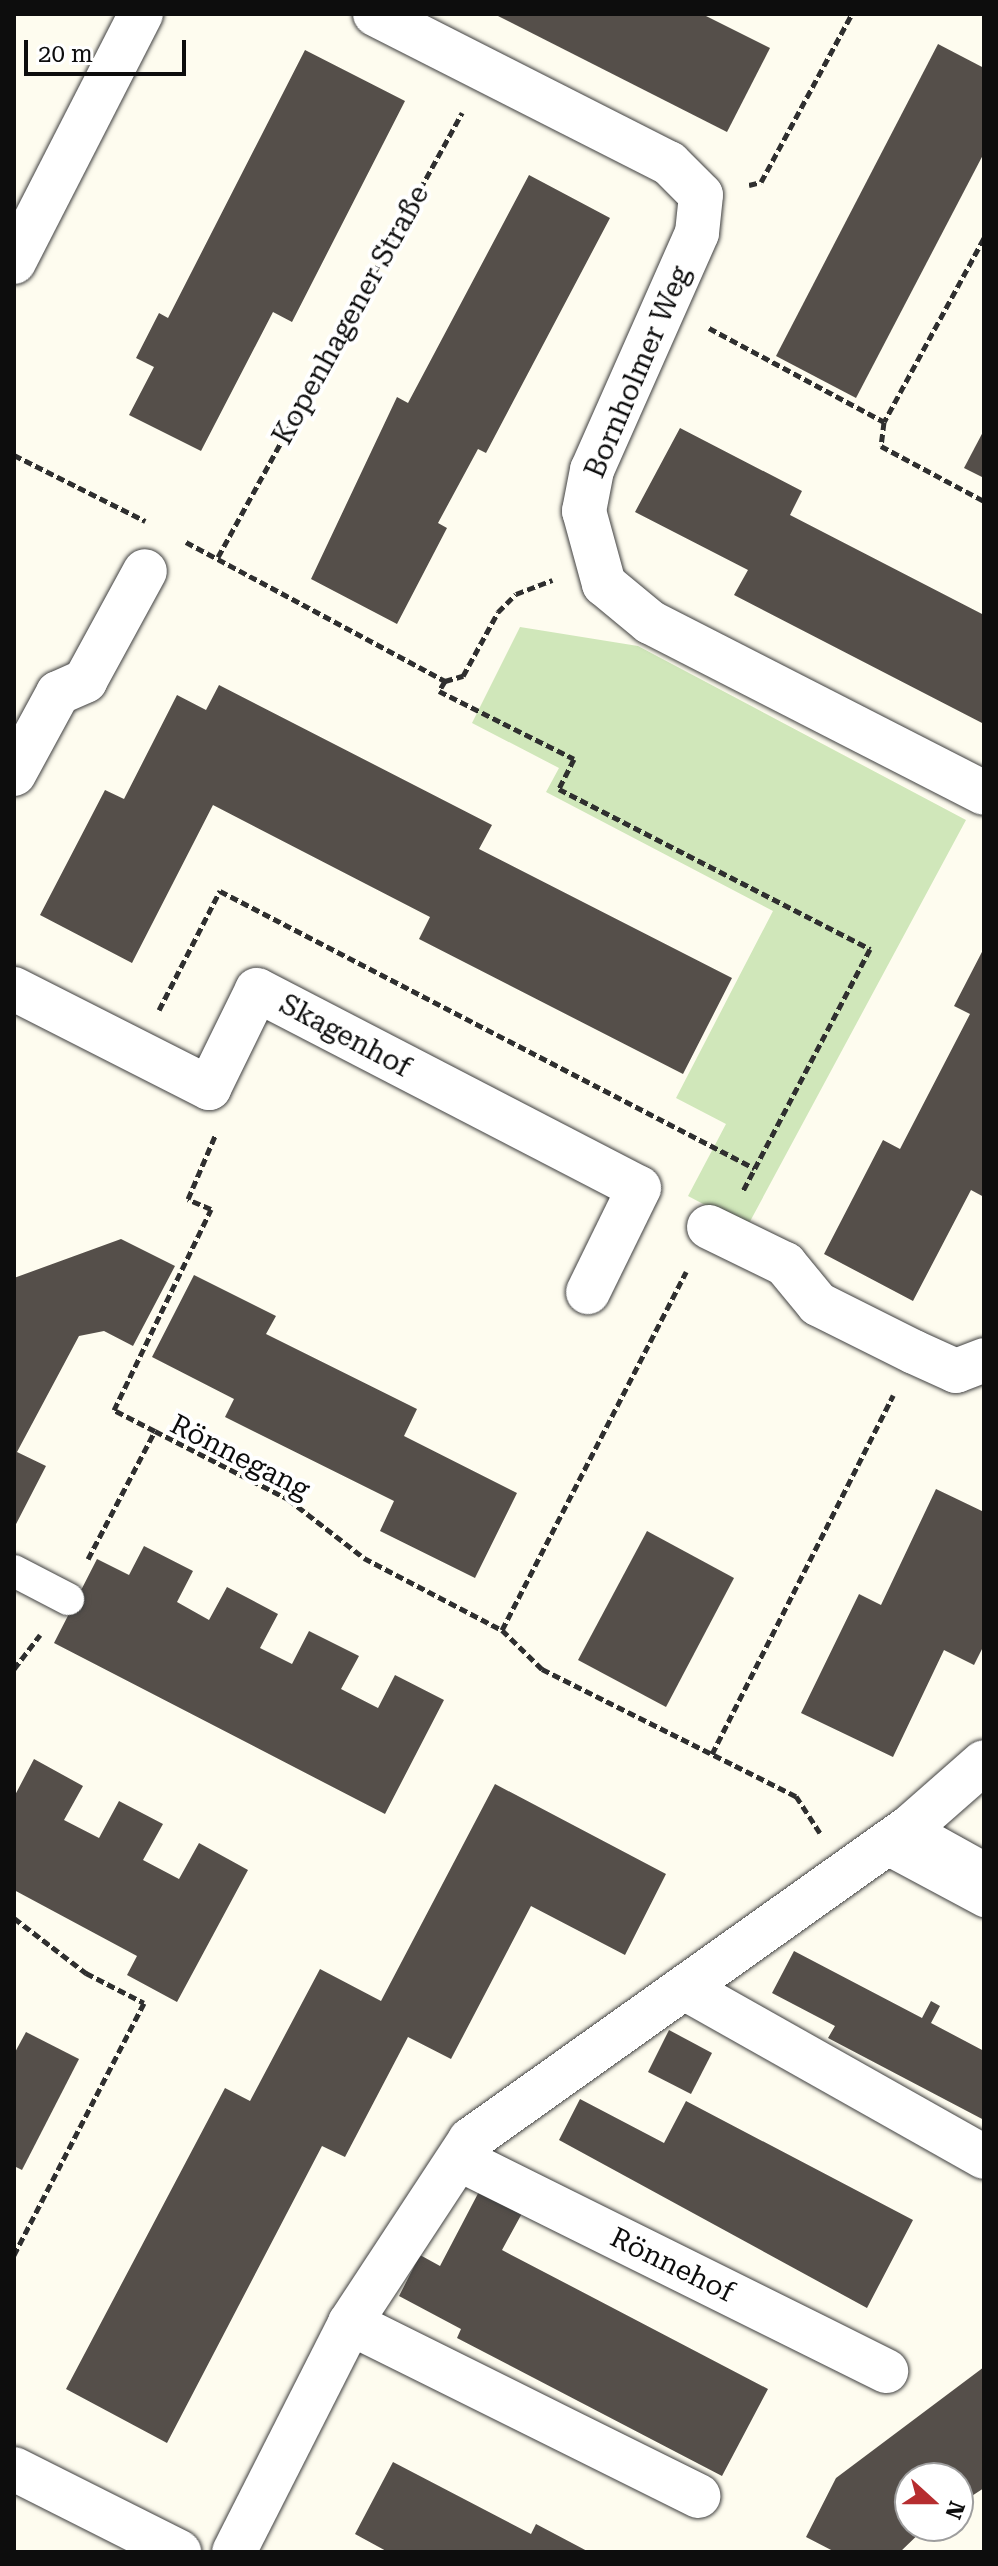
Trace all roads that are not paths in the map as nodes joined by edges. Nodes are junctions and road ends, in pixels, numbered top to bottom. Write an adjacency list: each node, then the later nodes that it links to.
1 (141, 14): 3 (street)
2 (375, 14): 6 (street, Bornholmer Weg)
3 (14, 262)
4 (145, 571): 5 (street)
5 (14, 774)
6 (984, 793)
7 (14, 989): 9 (street, Skagenhof)
8 (715, 1229): 10 (street)
9 (588, 1292)
10 (984, 1360)
11 (14, 1571): 12 (lane)
12 (68, 1599)
13 (984, 1762): 14 (street)
14 (896, 1837): 15 (lane); 16 (lane); 17 (street)
15 (984, 1868)
16 (984, 1901)
17 (686, 1989): 18 (street); 19 (street)
18 (984, 2157)
19 (459, 2159): 20 (street); 21 (street, Rönnehof)
20 (350, 2323): 23 (street); 25 (street)
21 (886, 2371)
22 (14, 2469): 24 (street)
23 (698, 2496)
24 (179, 2552)
25 (234, 2552)

